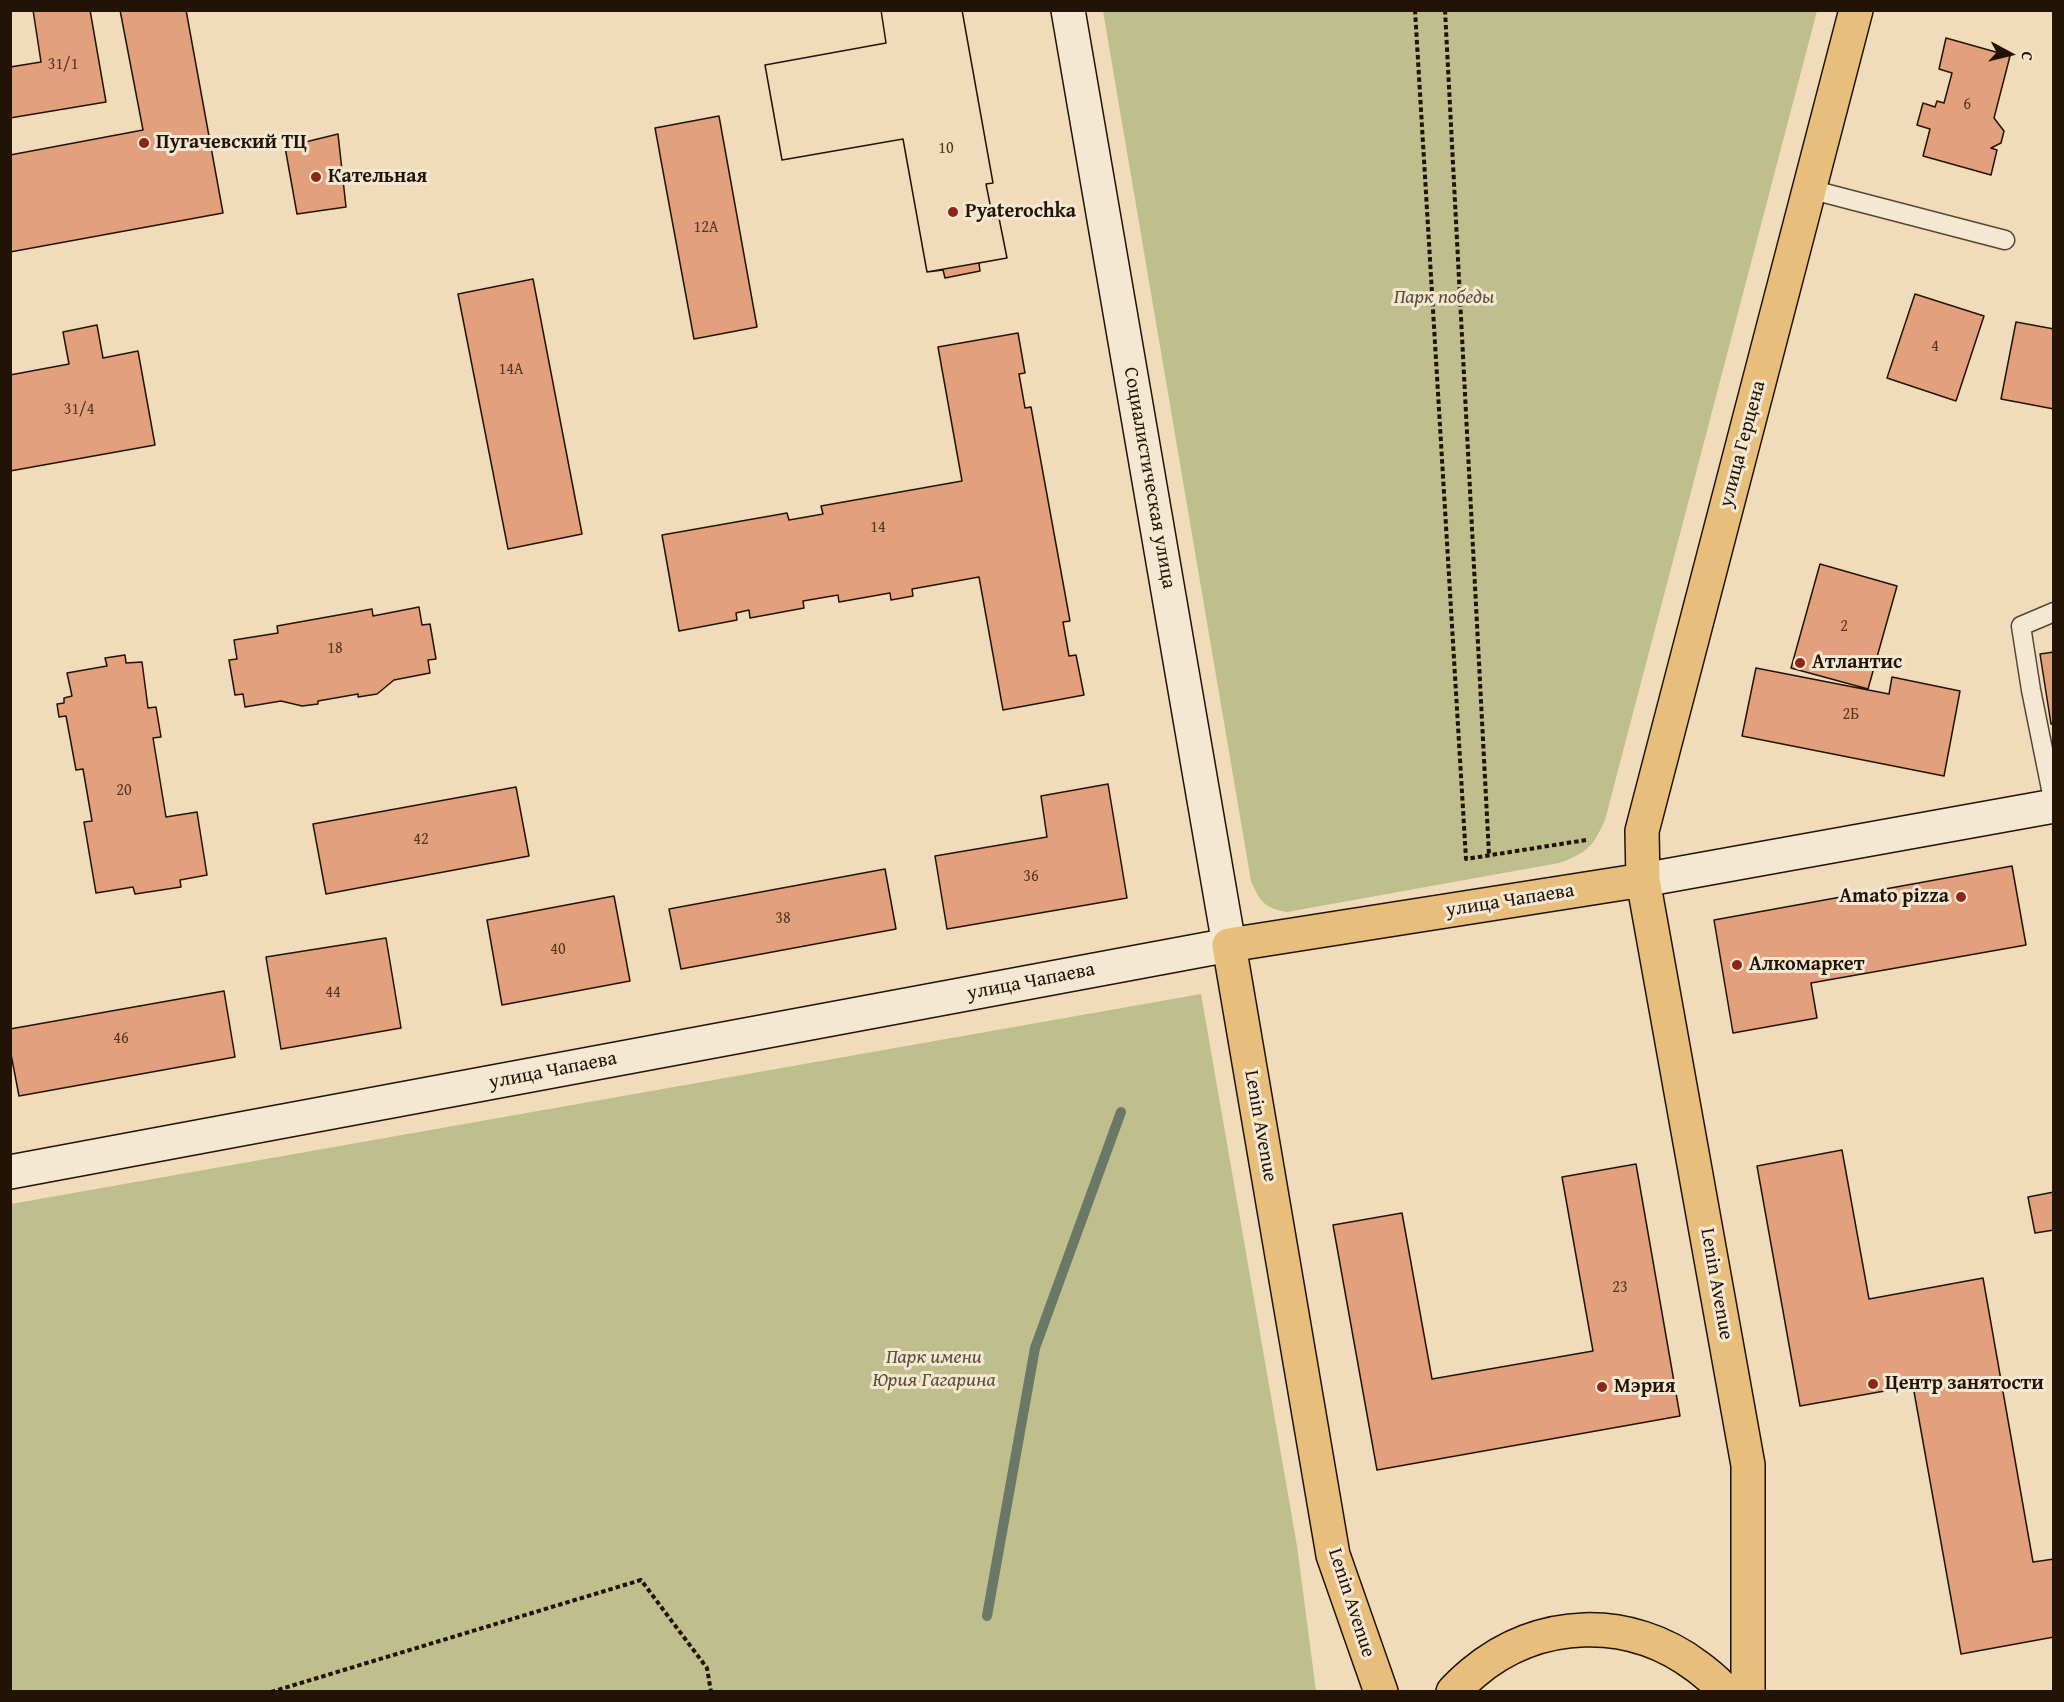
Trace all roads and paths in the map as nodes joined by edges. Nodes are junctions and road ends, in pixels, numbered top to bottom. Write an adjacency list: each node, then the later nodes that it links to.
1 (1068, 10): 12 (street, Социалистическая улица)
2 (1415, 10): 10 (path)
3 (1445, 10): 10 (path)
4 (1856, 10): 5 (main road, улица Герцена)
5 (1809, 189): 6 (lane); 11 (main road, улица Герцена)
6 (2005, 240)
7 (2054, 612): 8 (lane)
8 (2054, 805): 11 (street, улица Чапаева)
9 (1586, 840): 10 (path)
10 (1489, 855)
11 (1643, 880): 12 (main road, улица Чапаева); 19 (main road, Lenin Avenue)
12 (1229, 945): 13 (street, улица Чапаева); 16 (main road, Lenin Avenue)
13 (10, 1172)
14 (271, 1692): 15 (path)
15 (711, 1692)
16 (1381, 1692)
17 (1453, 1692): 18 (main road)
18 (1725, 1692)
19 (1748, 1692)

